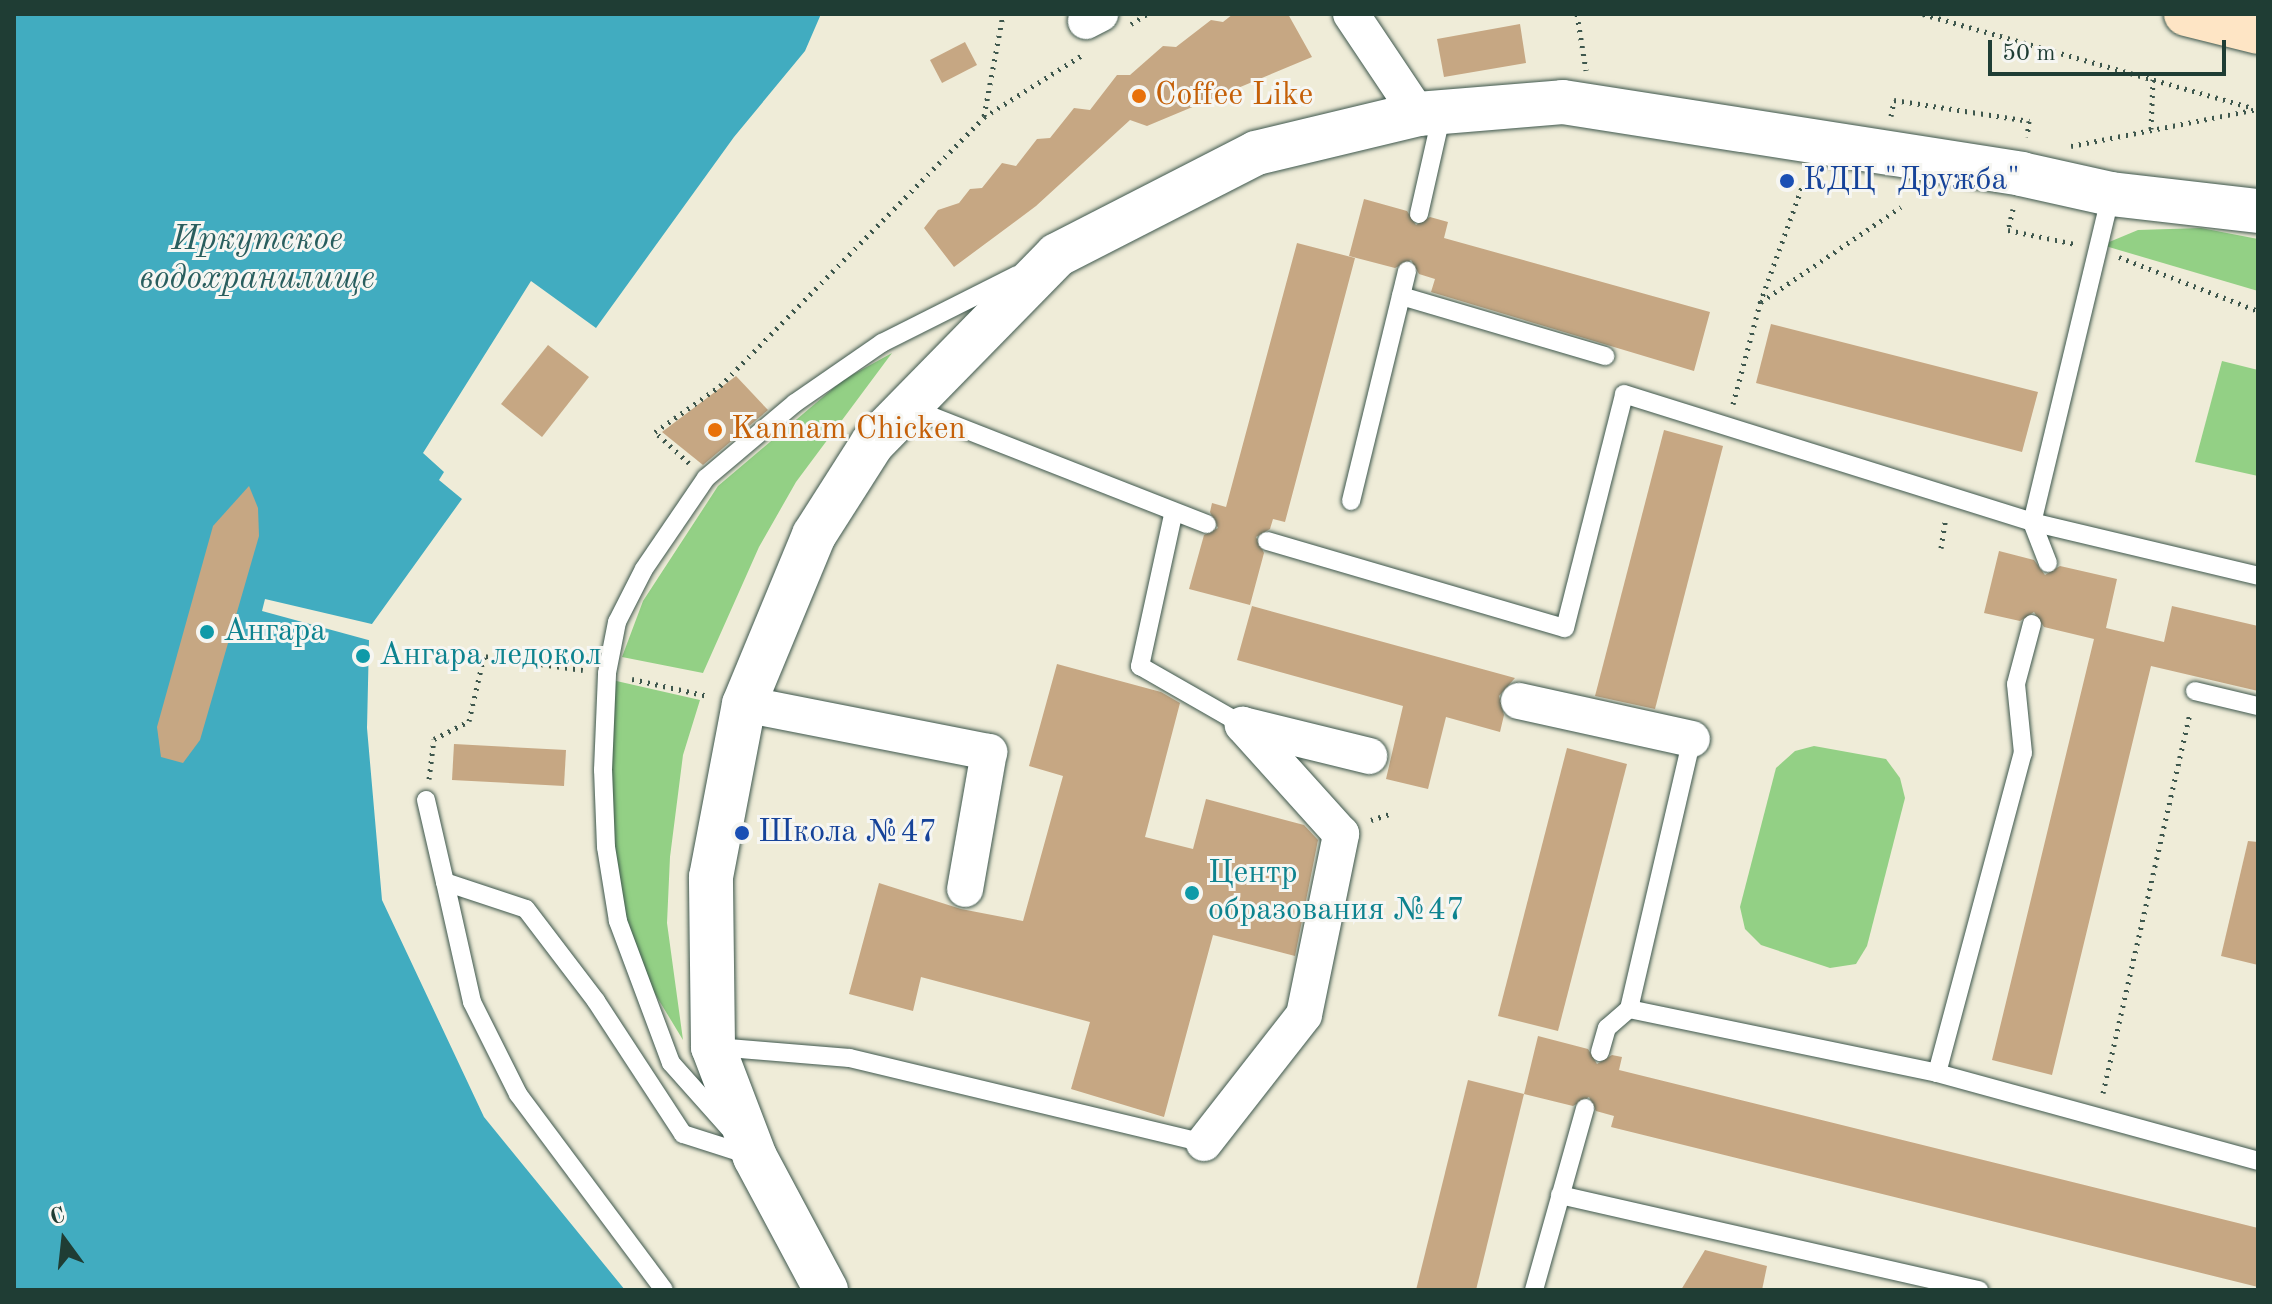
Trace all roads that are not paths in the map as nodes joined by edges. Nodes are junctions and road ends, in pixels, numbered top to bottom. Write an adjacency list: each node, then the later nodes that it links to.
1 (1351, 14): 4 (street)
2 (2186, 14): 3 (main road)
3 (2258, 32)
4 (1430, 112): 5 (street); 7 (lane); 8 (street)
5 (2111, 194): 6 (street); 15 (lane)
6 (2258, 211)
7 (1419, 214)
8 (1057, 255): 12 (street); 37 (lane)
9 (1407, 271): 10 (lane)
10 (1401, 296): 11 (lane); 13 (lane)
11 (1605, 356)
12 (906, 407): 14 (lane); 23 (street)
13 (1351, 501)
14 (1173, 515): 16 (lane); 25 (lane)
15 (2032, 522): 17 (lane); 18 (lane); 19 (lane)
16 (1207, 524)
17 (1267, 541)
18 (2048, 563)
19 (2258, 576)
20 (2032, 624): 34 (lane)
21 (2195, 691): 24 (lane)
22 (1519, 701): 26 (street)
23 (744, 704): 30 (street); 32 (street)
24 (2258, 706)
25 (1243, 725): 27 (street); 36 (street)
26 (1692, 739): 31 (lane)
27 (1369, 756)
28 (426, 800): 29 (lane)
29 (445, 882): 37 (lane); 40 (lane)
30 (965, 889)
31 (1629, 1009): 33 (lane); 34 (lane)
32 (713, 1047): 36 (lane); 37 (street)
33 (1600, 1052)
34 (1937, 1073): 38 (lane)
35 (1585, 1108): 39 (lane)
36 (1204, 1143)
37 (755, 1157): 41 (street)
38 (2258, 1161)
39 (1560, 1195): 42 (lane); 43 (lane)
40 (664, 1290)
41 (826, 1290)
42 (1534, 1290)
43 (1979, 1290)

